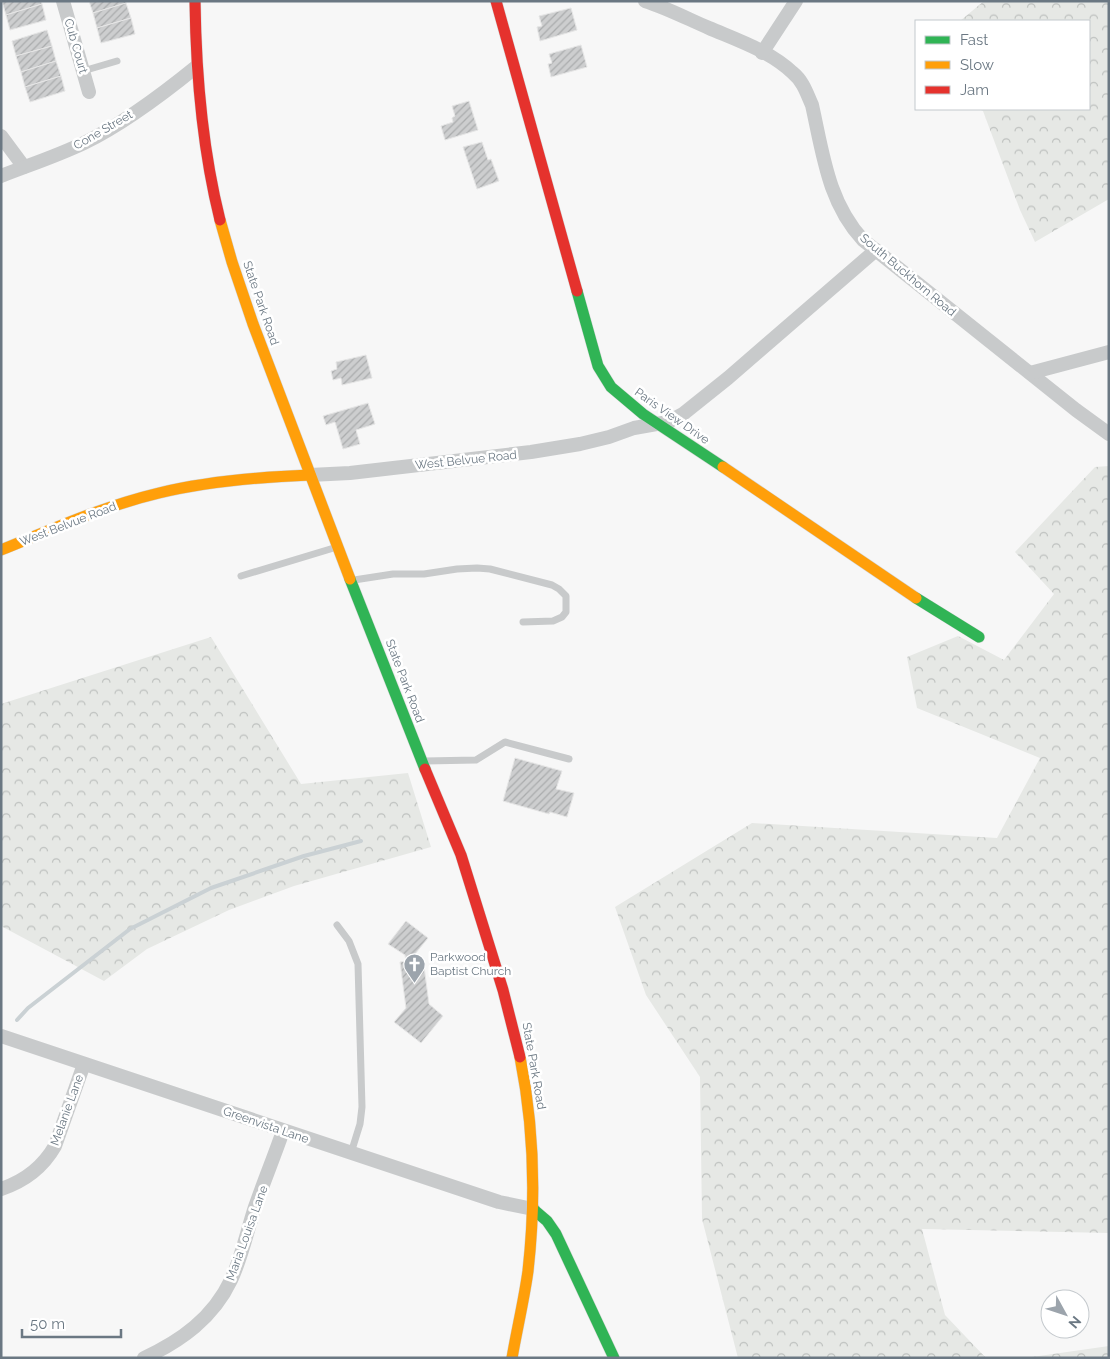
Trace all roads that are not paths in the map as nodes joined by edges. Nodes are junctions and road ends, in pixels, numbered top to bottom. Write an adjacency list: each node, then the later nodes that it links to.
1 (63, 1): 9 (street, Cub Court)
2 (194, 1): 8 (main road, State Park Road)
3 (496, 1): 17 (main road, Paris View Drive)
4 (645, 1): 6 (street, South Buckhorn Road)
5 (796, 1): 6 (street)
6 (762, 53): 14 (street, South Buckhorn Road)
7 (117, 61): 9 (lane)
8 (196, 67): 12 (street, Cone Street); 19 (main road, State Park Road)
9 (83, 71): 10 (street, Cub Court)
10 (89, 92)
11 (1, 136): 12 (street)
12 (24, 167): 13 (street, Cone Street)
13 (1, 176)
14 (876, 250): 16 (street, South Buckhorn Road); 17 (street, West Belvue Road)
15 (1109, 352): 16 (street)
16 (1030, 373): 18 (street, South Buckhorn Road)
17 (659, 425): 19 (street, West Belvue Road); 25 (main road, Paris View Drive)
18 (1109, 434)
19 (310, 475): 20 (main road, State Park Road); 21 (main road, West Belvue Road)
20 (338, 546): 22 (lane); 23 (main road, State Park Road)
21 (1, 550)
22 (242, 576)
23 (351, 580): 24 (lane); 27 (main road, State Park Road)
24 (523, 622)
25 (980, 637)
26 (570, 759): 27 (lane)
27 (422, 761): 34 (main road, State Park Road)
28 (337, 925): 32 (lane)
29 (1, 1036): 30 (street, Greenvista Lane)
30 (84, 1064): 31 (street, Greenvista Lane); 33 (street, Melanie Lane)
31 (283, 1131): 32 (street, Greenvista Lane); 35 (street, Maria Louisa Lane)
32 (351, 1153): 34 (street, Greenvista Lane)
33 (1, 1189)
34 (533, 1209): 36 (main road, State Park Road); 37 (main road)
35 (144, 1358)
36 (512, 1358)
37 (614, 1358)

